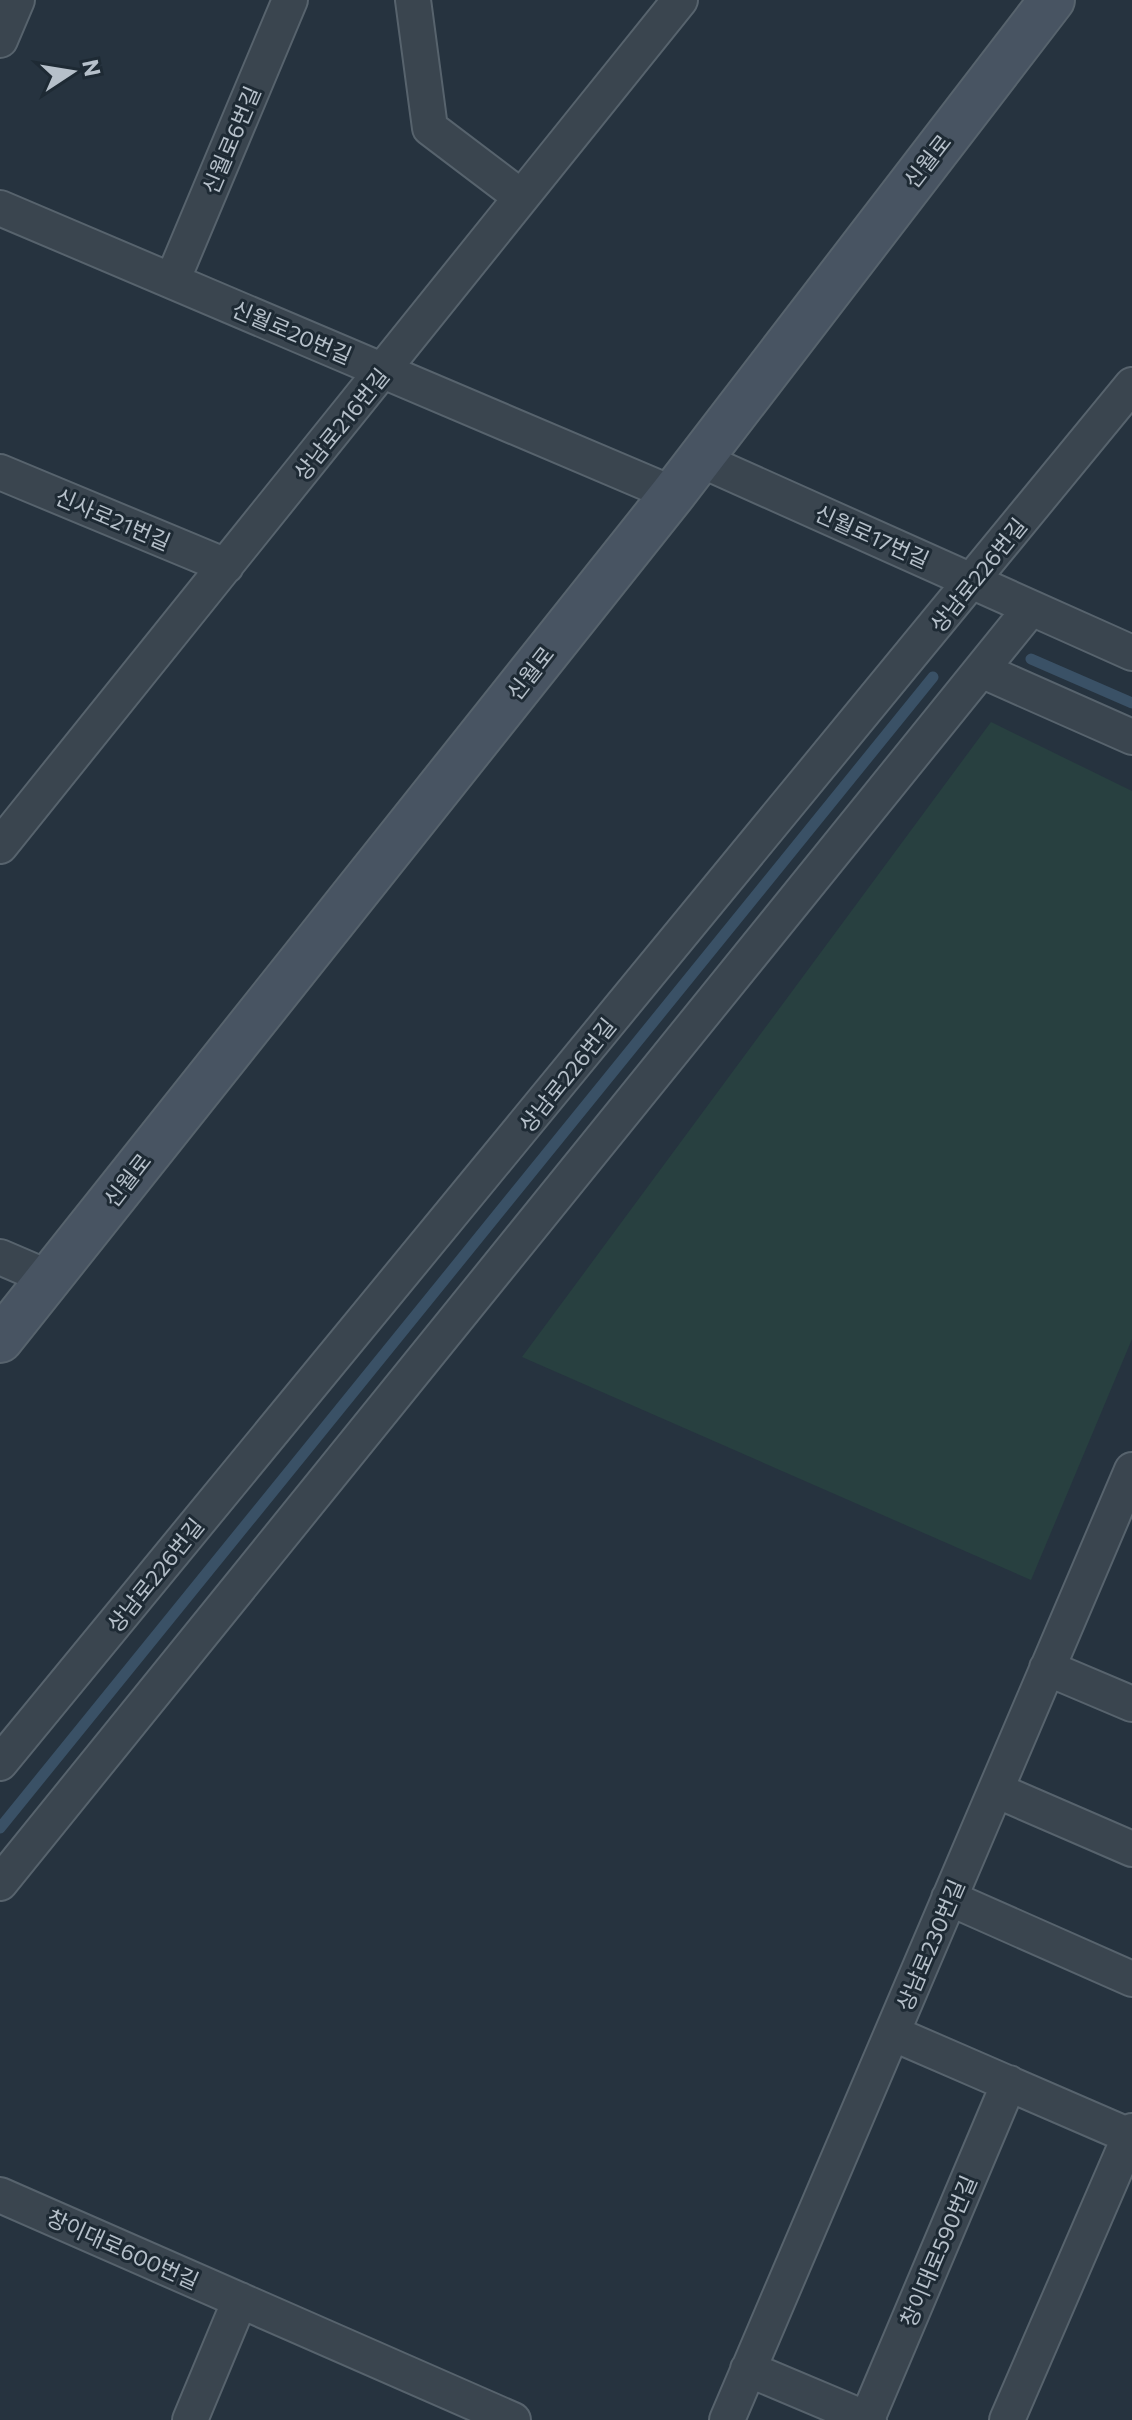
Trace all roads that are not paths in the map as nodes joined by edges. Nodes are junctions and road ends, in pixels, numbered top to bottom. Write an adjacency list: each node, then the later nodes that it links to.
1 (17, 0): 6 (street)
2 (290, 0): 9 (street, 신월로6번길)
3 (413, 0): 7 (street)
4 (680, 0): 7 (street, 상남로216번길)
5 (1052, 0): 12 (street, 신월로)
6 (0, 40)
7 (521, 197): 10 (street, 상남로216번길)
8 (0, 208): 9 (street, 신월로20번길)
9 (172, 281): 10 (street, 신월로20번길)
10 (384, 371): 14 (street, 신월로20번길); 15 (street, 상남로216번길)
11 (1132, 385): 16 (street, 상남로226번길)
12 (699, 459): 14 (street, 신월로); 16 (street, 신월로17번길)
13 (0, 472): 15 (street, 신사로21번길)
14 (673, 494): 23 (street, 신월로)
15 (226, 566): 21 (street, 상남로216번길)
16 (973, 581): 17 (street, 신월로17번길); 28 (street, 상남로226번길)
17 (1031, 608): 18 (street, 신월로17번길); 19 (street)
18 (1132, 653)
19 (981, 670): 20 (street); 31 (street)
20 (1132, 737)
21 (0, 846)
22 (0, 1257): 23 (street)
23 (49, 1278): 24 (street, 신월로)
24 (0, 1340)
25 (1132, 1470): 26 (street, 상남로230번길)
26 (1047, 1668): 27 (street); 29 (street, 상남로230번길)
27 (1132, 1704)
28 (0, 1763)
29 (996, 1790): 30 (street); 32 (street, 상남로230번길)
30 (1132, 1849)
31 (0, 1883)
32 (949, 1898): 33 (street); 34 (street, 상남로230번길)
33 (1132, 1979)
34 (892, 2033): 35 (street); 39 (street, 상남로230번길)
35 (1009, 2083): 36 (street); 44 (street, 창이대로590번길)
36 (1131, 2135): 45 (street)
37 (2, 2202): 38 (street, 창이대로600번길)
38 (240, 2300): 40 (street, 창이대로600번길); 41 (street)
39 (748, 2369): 43 (street, 상남로230번길); 44 (street)
40 (464, 2410): 42 (street, 창이대로600번길)
41 (190, 2420)
42 (513, 2420)
43 (727, 2420)
44 (868, 2420)
45 (1007, 2420)

